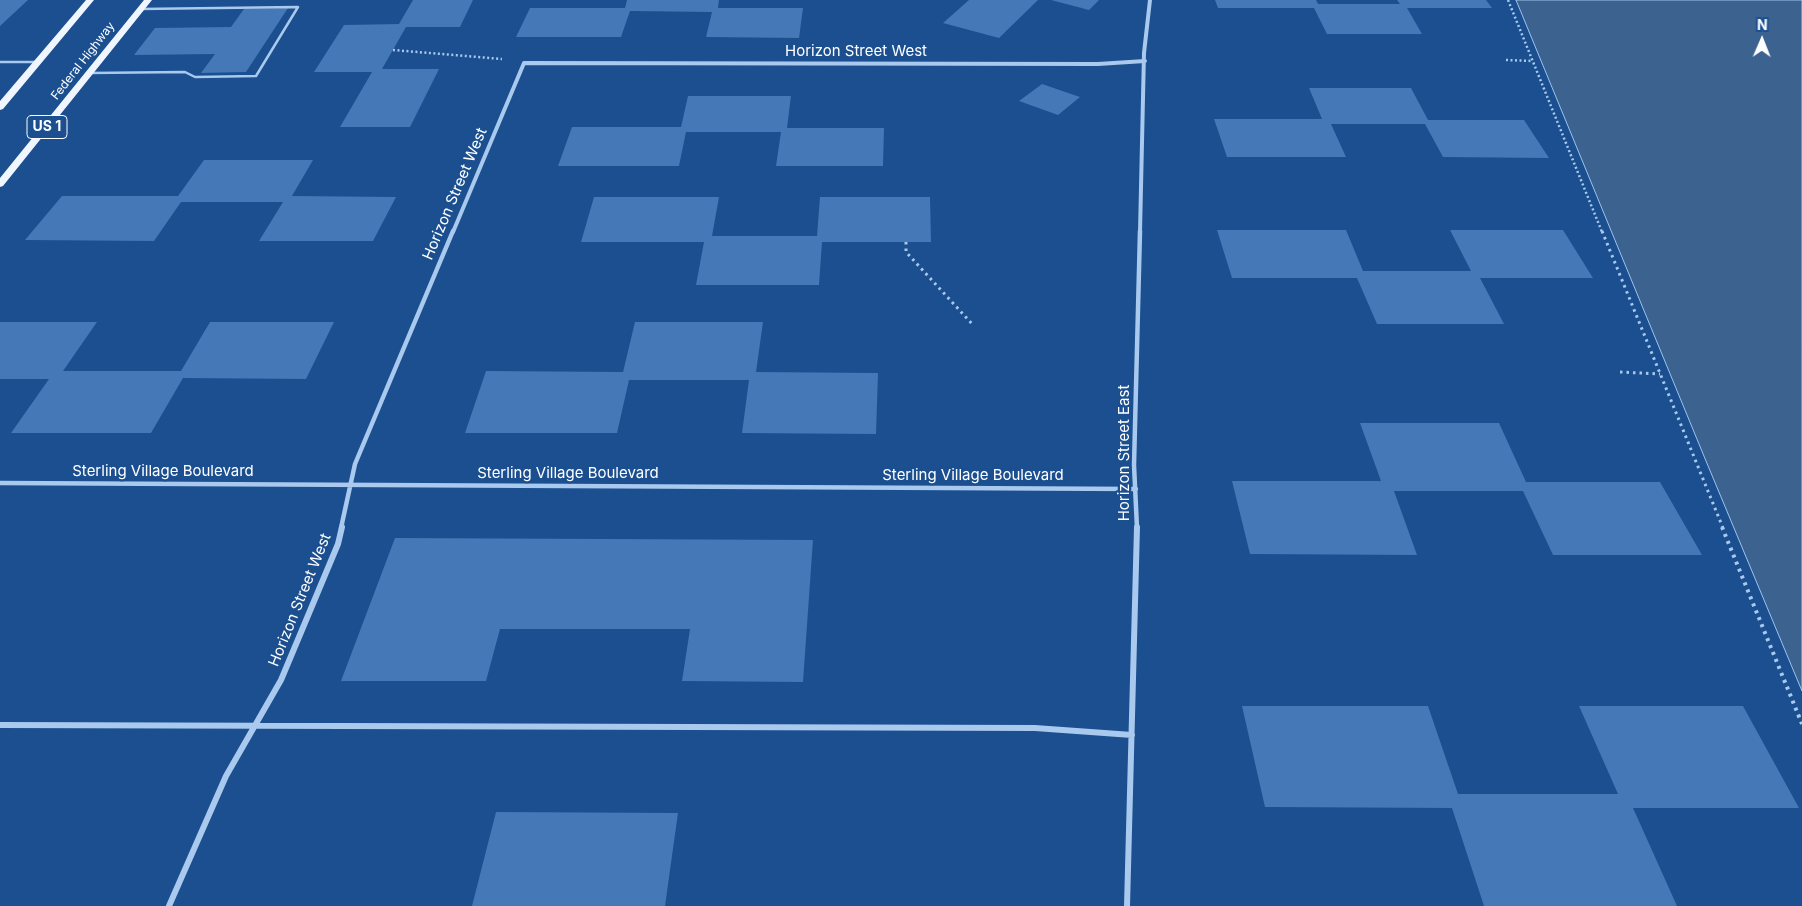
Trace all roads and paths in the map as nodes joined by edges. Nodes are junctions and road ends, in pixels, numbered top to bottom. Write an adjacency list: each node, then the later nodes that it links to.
1 (90, 0): 12 (main road)
2 (148, 0): 5 (main road, Federal Highway / US 1)
3 (1150, 0): 9 (street, Horizon Street East)
4 (1508, 0): 10 (path)
5 (140, 9): 13 (main road, Federal Highway / US 1); 13 (lane)
6 (393, 50): 7 (path)
7 (492, 57)
8 (1506, 60): 10 (path)
9 (1145, 61): 21 (street, Horizon Street West); 22 (street, Horizon Street East)
10 (1533, 61): 19 (path)
11 (0, 62): 12 (lane)
12 (37, 62): 14 (main road)
13 (89, 73): 15 (main road, Federal Highway / US 1)
14 (0, 107)
15 (0, 184)
16 (906, 242): 17 (path)
17 (974, 326)
18 (1620, 372): 19 (path)
19 (1660, 374): 23 (path)
20 (0, 483): 21 (street, Sterling Village Boulevard)
21 (350, 484): 22 (street, Sterling Village Boulevard); 25 (street, Horizon Street West)
22 (1136, 489): 26 (street, Horizon Street East)
23 (1802, 724)
24 (0, 725): 25 (street)
25 (254, 727): 26 (street); 27 (street, Horizon Street West)
26 (1132, 735): 28 (street, Horizon Street East)
27 (169, 906)
28 (1127, 906)

